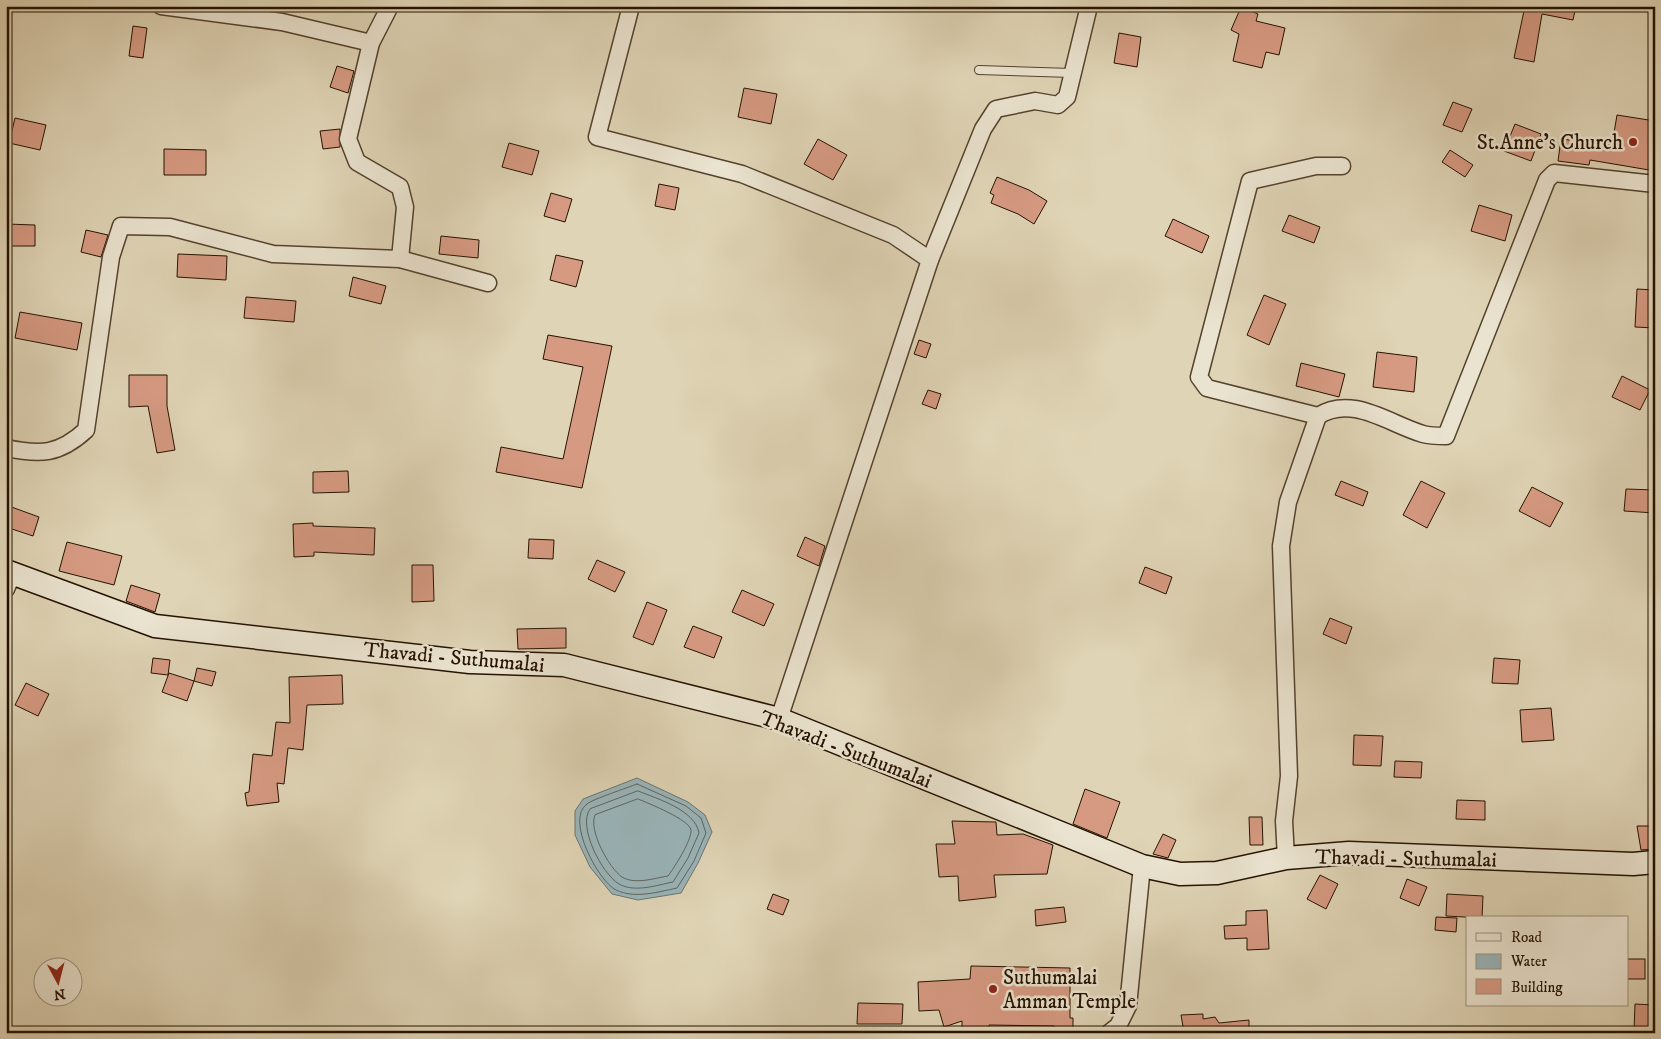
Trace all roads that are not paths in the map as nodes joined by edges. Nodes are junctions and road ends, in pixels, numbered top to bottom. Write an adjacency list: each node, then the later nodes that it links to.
1 (161, 6): 5 (street)
2 (390, 6): 5 (street)
3 (631, 6): 11 (street)
4 (1086, 7): 7 (street)
5 (371, 43): 10 (street)
6 (979, 70): 7 (lane)
7 (1072, 73): 11 (street)
8 (1342, 166): 13 (street)
9 (1655, 184): 13 (street)
10 (400, 259): 12 (street); 14 (street)
11 (930, 260): 16 (street)
12 (488, 283)
13 (1318, 416): 17 (street)
14 (6, 448)
15 (8, 578): 16 (main road, Thavadi - Suthumalai)
16 (779, 720): 19 (main road, Thavadi - Suthumalai)
17 (1286, 858): 18 (main road, Thavadi - Suthumalai); 19 (main road, Thavadi - Suthumalai)
18 (1655, 862)
19 (1142, 866): 20 (street)
20 (1117, 1030)

